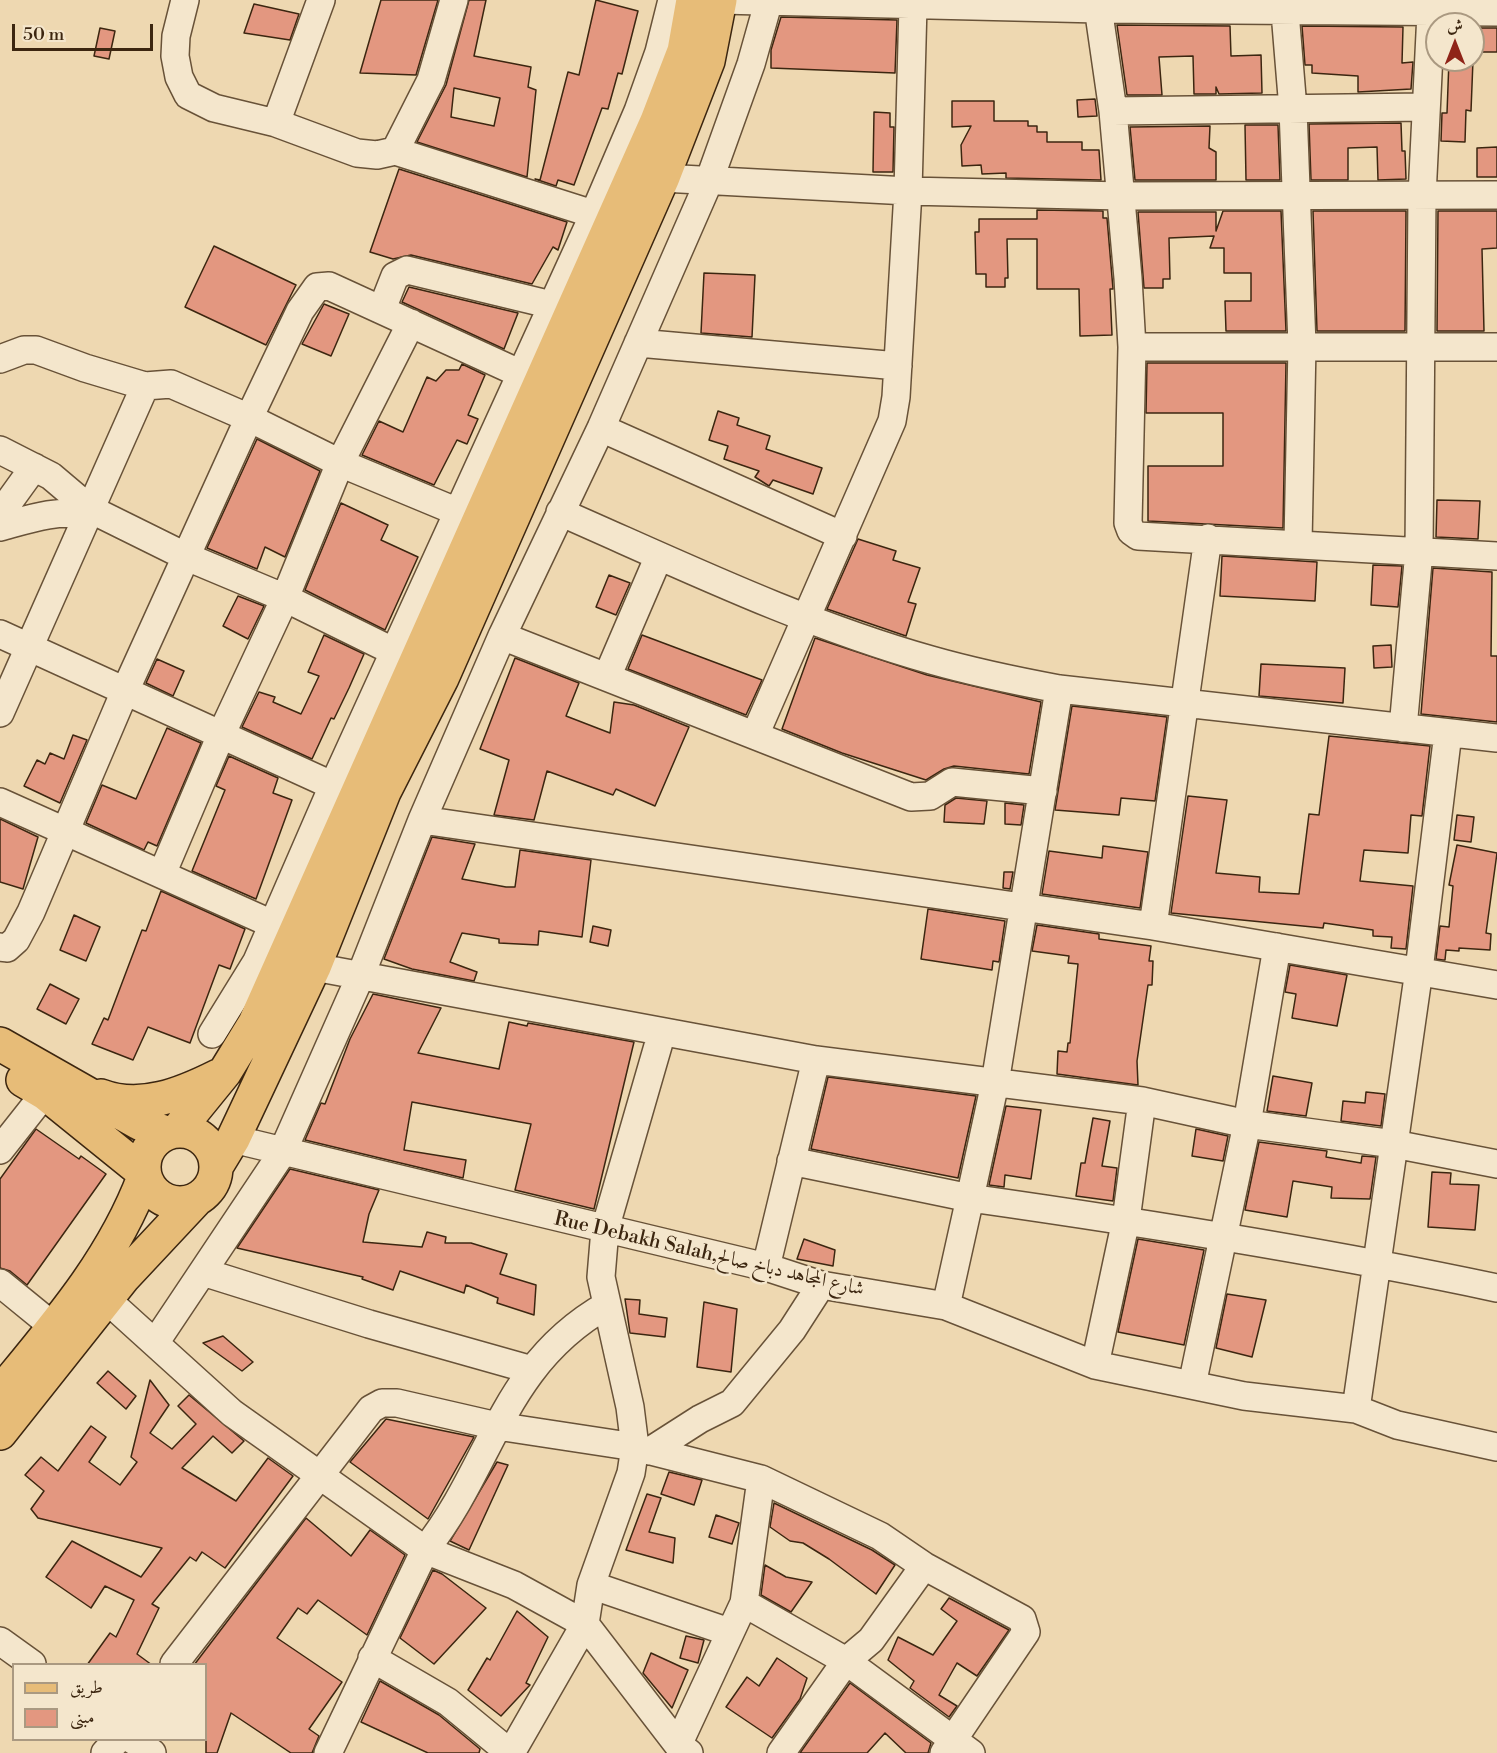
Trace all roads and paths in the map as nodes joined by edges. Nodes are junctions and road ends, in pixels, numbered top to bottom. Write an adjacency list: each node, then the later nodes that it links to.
1 (185, 0): 19 (street)
2 (321, 0): 19 (street)
3 (454, 0): 20 (street)
4 (675, 0): 21 (main road); 28 (street)
5 (720, 0): 6 (street); 21 (main road)
6 (769, 0): 9 (street); 22 (street)
7 (979, 3): 8 (street); 9 (street)
8 (1098, 4): 10 (street); 18 (street)
9 (913, 5): 23 (street)
10 (1285, 5): 14 (street); 17 (street)
11 (1466, 6): 12 (street); 13 (street)
12 (1436, 12)
13 (1497, 12)
14 (1425, 13)
15 (1427, 72): 16 (street)
16 (1425, 107): 17 (street); 27 (street)
17 (1293, 109): 18 (street); 26 (street)
18 (1113, 111): 25 (street)
19 (276, 123): 20 (street)
20 (395, 151): 28 (street)
21 (648, 177): 22 (street); 28 (main road)
22 (709, 181): 23 (street); 32 (street)
23 (909, 191): 25 (street); 38 (street)
24 (1497, 195): 27 (street)
25 (1122, 196): 26 (street); 35 (street)
26 (1297, 196): 27 (street); 33 (street)
27 (1422, 196): 34 (street)
28 (615, 222): 29 (street); 63 (main road); 85 (main road)
29 (552, 305): 30 (street); 39 (street)
30 (382, 309): 31 (street); 41 (street)
31 (411, 323): 39 (street); 44 (street)
32 (638, 343): 38 (street); 42 (street)
33 (1302, 345): 34 (street); 35 (street); 53 (street)
34 (1422, 346): 36 (street); 54 (street)
35 (1132, 347): 52 (street)
36 (1497, 347)
37 (0, 359): 40 (street)
38 (898, 366): 51 (street)
39 (519, 373): 47 (street)
40 (145, 386): 41 (street); 46 (street)
41 (249, 418): 44 (street); 57 (street)
42 (601, 428): 48 (street); 51 (street)
43 (0, 450): 45 (street)
44 (340, 463): 47 (street); 58 (street)
45 (34, 467): 46 (street); 49 (street)
46 (88, 512): 50 (street); 57 (street); 62 (street)
47 (458, 512): 63 (street)
48 (560, 512): 55 (street); 61 (street)
49 (0, 514)
50 (0, 527)
51 (843, 536): 59 (street)
52 (1208, 538): 53 (street); 67 (street)
53 (1298, 543): 54 (street)
54 (1419, 551): 56 (street); 69 (street)
55 (659, 556): 59 (street); 64 (street)
56 (1497, 556)
57 (187, 557): 58 (street); 66 (street)
58 (285, 598): 63 (street); 71 (street)
59 (807, 617): 65 (street); 72 (street)
60 (0, 634): 62 (street)
61 (501, 636): 64 (street); 77 (street)
62 (30, 647): 66 (street); 68 (street)
63 (404, 656): 74 (main road)
64 (607, 677): 72 (street)
65 (1059, 689): 67 (street); 75 (street)
66 (125, 691): 71 (street); 78 (street)
67 (1185, 704): 69 (street); 81 (street)
68 (0, 713)
69 (1403, 728): 70 (street)
70 (1448, 733): 73 (street); 86 (street)
71 (221, 735): 74 (street); 79 (street)
72 (755, 735): 75 (street)
73 (1497, 738)
74 (344, 791): 82 (main road)
75 (1043, 791): 80 (street)
76 (0, 802): 78 (street)
77 (422, 820): 80 (street); 87 (street)
78 (65, 831): 79 (street); 83 (street)
79 (162, 874): 82 (street)
80 (1023, 909): 81 (street); 95 (street)
81 (1153, 926): 84 (street)
82 (283, 929): 90 (street); 94 (main road)
83 (0, 947)
84 (1277, 947): 86 (street); 99 (street)
85 (314, 967): 87 (street); 101 (main road)
86 (1419, 970): 88 (street); 102 (street)
87 (360, 977): 89 (street); 104 (street)
88 (1496, 979)
89 (662, 1032): 92 (street); 112 (street)
90 (212, 1034)
91 (0, 1044): 96 (main road)
92 (816, 1060): 95 (street); 105 (street)
93 (0, 1068): 97 (main road)
94 (225, 1072): 96 (main road); 100 (main road)
95 (995, 1083): 98 (street); 109 (street)
96 (80, 1088): 100 (main road)
97 (45, 1093): 103 (street); 108 (main road)
98 (1142, 1101): 99 (street); 111 (street)
99 (1247, 1124): 102 (street); 113 (street)
100 (171, 1132): 107 (main road); 108 (main road)
101 (233, 1139): 104 (street, Rue Debakh Salah,شارع المجاهد دباخ صالح); 107 (main road)
102 (1394, 1144): 106 (street); 114 (street)
103 (0, 1150)
104 (282, 1153): 112 (street, Rue Debakh Salah,شارع المجاهد دباخ صالح); 116 (street)
105 (791, 1161): 109 (street); 115 (street)
106 (1497, 1164)
107 (216, 1167): 110 (main road)
108 (144, 1175): 110 (main road); 123 (main road)
109 (970, 1198): 111 (street); 122 (street)
110 (196, 1200): 120 (main road)
111 (1126, 1220): 113 (street); 125 (street)
112 (605, 1229): 115 (street, Rue Debakh Salah,شارع المجاهد دباخ صالح); 121 (street)
113 (1224, 1239): 114 (street); 127 (street)
114 (1377, 1262): 119 (street); 129 (street)
115 (766, 1266): 118 (street, Rue Debakh Salah,شارع المجاهد دباخ صالح)
116 (202, 1272): 124 (street); 126 (street)
117 (0, 1283): 123 (street)
118 (821, 1285): 122 (street, Rue Debakh Salah,شارع المجاهد دباخ صالح); 133 (street)
119 (1497, 1288)
120 (106, 1299): 124 (street); 131 (main road)
121 (607, 1305): 126 (street); 133 (street)
122 (946, 1306): 125 (street, Rue Debakh Salah,شارع المجاهد دباخ صالح)
123 (54, 1327): 128 (main road)
124 (155, 1343): 134 (street)
125 (1095, 1365): 127 (street, Rue Debakh Salah,شارع المجاهد دباخ صالح)
126 (532, 1370): 130 (street)
127 (1192, 1384): 129 (street, Rue Debakh Salah,شارع المجاهد دباخ صالح)
128 (0, 1393)
129 (1356, 1409): 132 (street, Rue Debakh Salah,شارع المجاهد دباخ صالح)
130 (496, 1426): 133 (street); 134 (street); 136 (street)
131 (0, 1433)
132 (1497, 1448)
133 (643, 1449): 135 (street); 138 (street)
134 (318, 1475): 136 (street); 146 (street)
135 (760, 1479): 137 (street); 139 (street)
136 (424, 1550): 140 (street); 143 (street)
137 (924, 1566): 144 (street); 150 (street)
138 (591, 1585): 140 (street); 141 (street)
139 (744, 1603): 141 (street); 144 (street)
140 (585, 1624): 149 (street); 154 (street)
141 (729, 1632): 149 (street)
142 (0, 1641): 145 (street)
143 (372, 1658): 153 (street); 154 (street)
144 (846, 1661): 150 (street); 155 (street)
145 (29, 1663)
146 (176, 1663)
147 (116, 1741): 151 (street)
148 (134, 1741): 152 (street)
149 (683, 1749)
150 (955, 1749)
151 (105, 1753)
152 (152, 1753)
153 (328, 1753)
154 (510, 1753)
155 (781, 1753)

